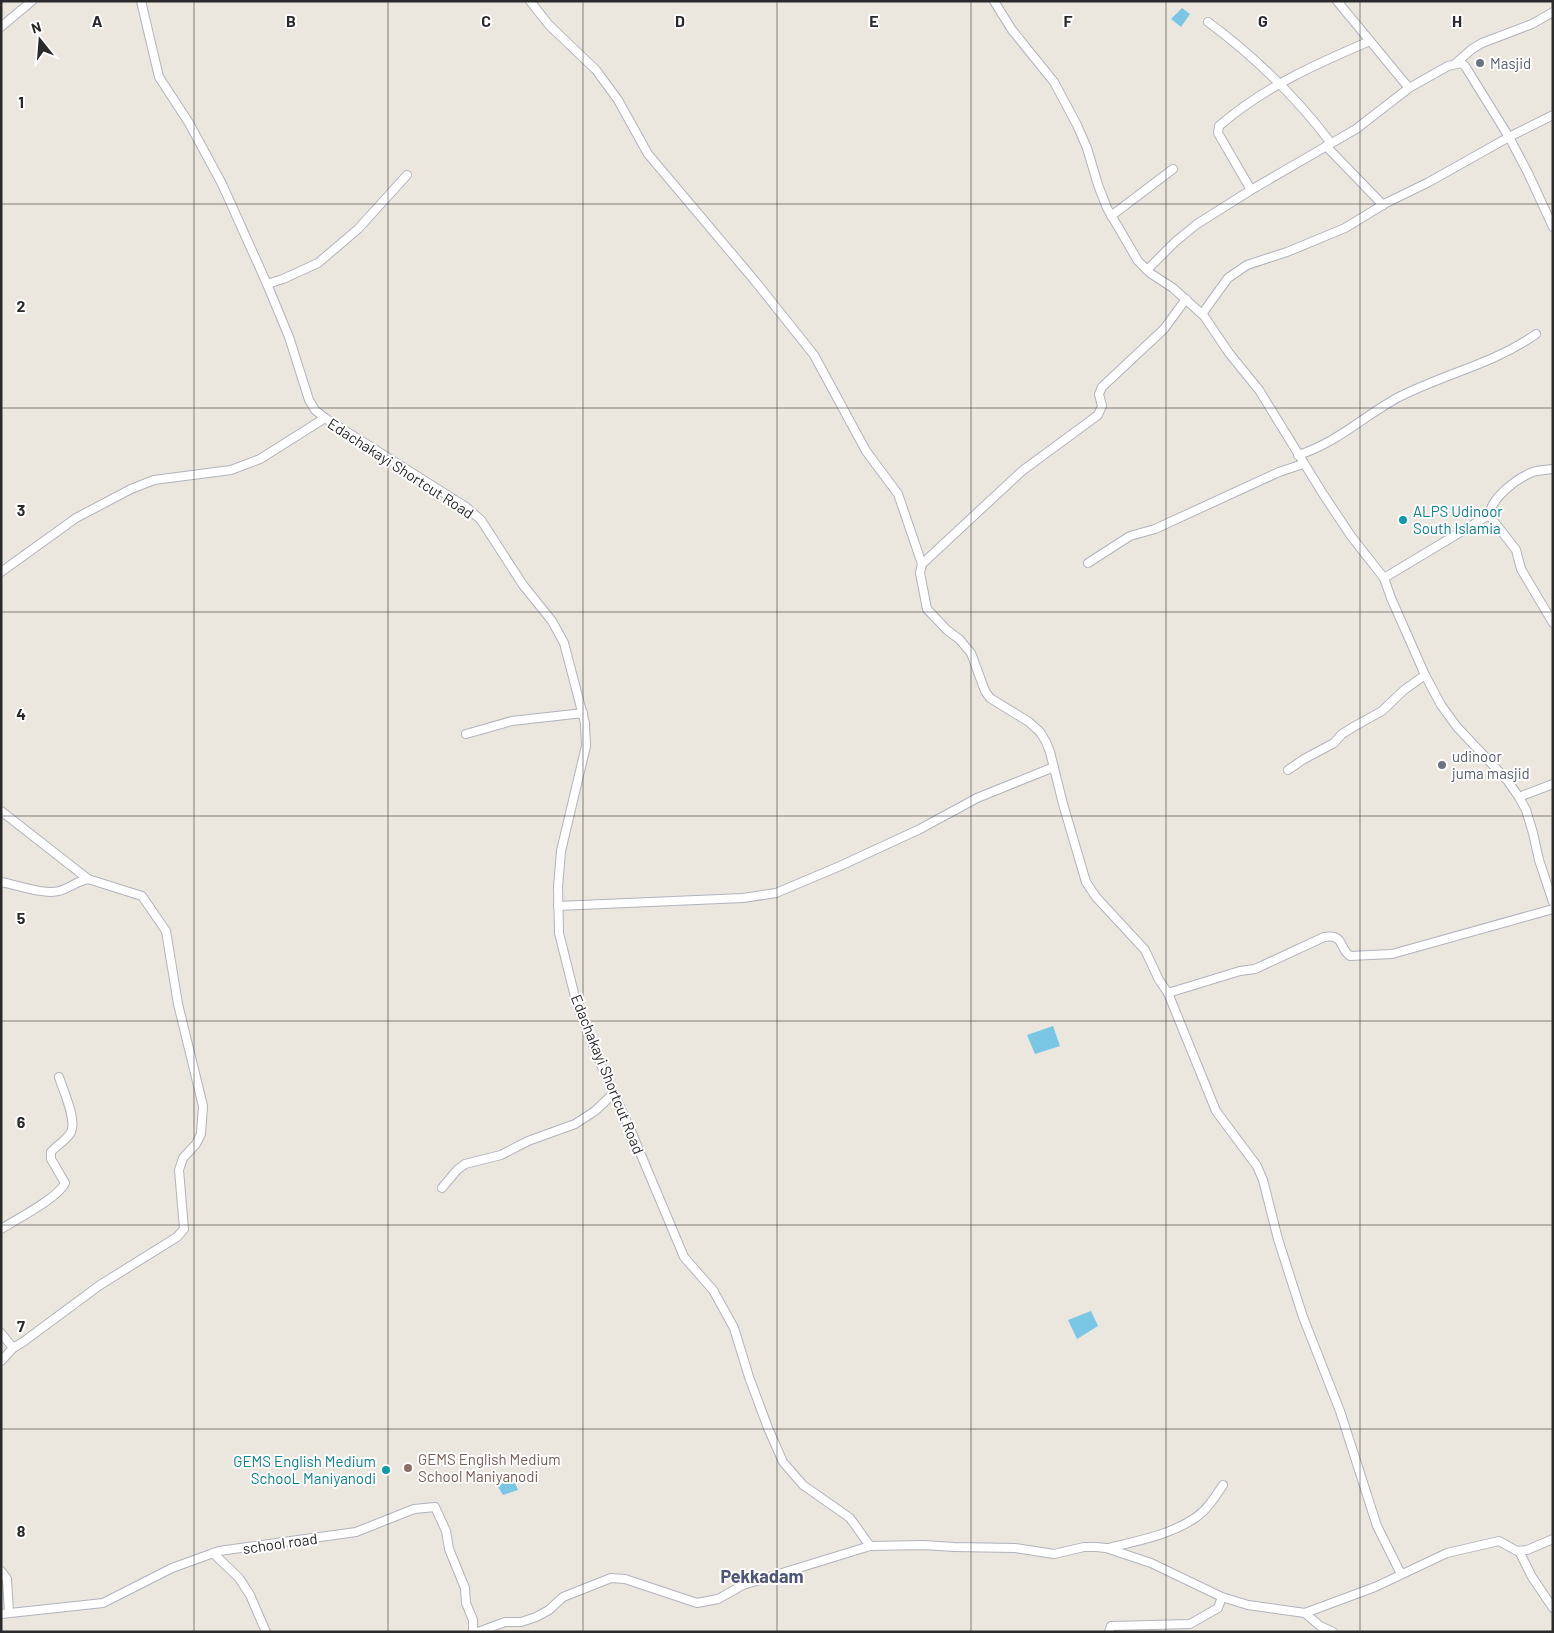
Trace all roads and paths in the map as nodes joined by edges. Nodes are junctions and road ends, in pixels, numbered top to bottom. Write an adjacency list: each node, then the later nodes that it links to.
1 (32, 1): 8 (street)
2 (141, 1): 23 (street, Edachakayi Shortcut Road)
3 (530, 1): 33 (street)
4 (994, 1): 20 (street)
5 (1337, 1): 9 (street)
6 (1553, 12): 10 (street)
7 (1208, 22): 11 (street)
8 (1, 27)
9 (1370, 41): 11 (street); 12 (street)
10 (1456, 64): 12 (street); 14 (street)
11 (1280, 83): 15 (street); 18 (street)
12 (1409, 88): 15 (street)
13 (1553, 116): 14 (street)
14 (1509, 137): 19 (street); 21 (street)
15 (1329, 145): 18 (street); 19 (street)
16 (1173, 169): 20 (street)
17 (407, 175): 23 (street)
18 (1251, 190): 22 (street)
19 (1383, 205): 25 (street)
20 (1111, 216): 22 (street)
21 (1553, 227)
22 (1147, 270): 24 (street)
23 (267, 284): 27 (street, Edachakayi Shortcut Road)
24 (1186, 300): 25 (street); 33 (street)
25 (1202, 314): 28 (street)
26 (1536, 334): 28 (street)
27 (325, 418): 34 (street); 38 (street, Edachakayi Shortcut Road)
28 (1298, 455): 29 (street)
29 (1303, 464): 32 (street); 35 (street)
30 (1553, 469): 31 (street)
31 (1489, 515): 35 (street); 36 (street)
32 (1088, 563)
33 (922, 564): 40 (street)
34 (1, 572)
35 (1384, 578): 37 (street)
36 (1553, 622)
37 (1425, 675): 41 (street); 43 (street)
38 (583, 713): 39 (street); 48 (street, Edachakayi Shortcut Road)
39 (466, 734)
40 (1054, 767): 48 (street); 50 (street)
41 (1288, 770)
42 (1553, 784): 43 (street)
43 (1520, 797): 47 (street)
44 (1, 811): 45 (street)
45 (88, 879): 46 (street); 56 (street)
46 (1, 882)
47 (1553, 902)
48 (558, 906): 52 (street, Edachakayi Shortcut Road)
49 (1553, 908): 50 (street)
50 (1168, 993): 65 (street)
51 (59, 1077): 54 (street)
52 (614, 1094): 53 (street); 60 (street, Edachakayi Shortcut Road)
53 (442, 1188)
54 (1, 1229)
55 (1, 1332): 56 (street)
56 (13, 1348): 57 (street)
57 (1, 1361)
58 (1223, 1485): 61 (street)
59 (1553, 1539): 62 (street)
60 (870, 1546): 61 (street); 72 (street)
61 (1106, 1548): 66 (street)
62 (1519, 1551): 65 (street); 67 (street)
63 (213, 1553): 69 (street, school road); 70 (street); 71 (street, school road)
64 (1, 1570): 69 (street)
65 (1401, 1574): 68 (street)
66 (1222, 1597): 68 (street); 73 (street)
67 (1553, 1608)
68 (1305, 1613): 74 (street)
69 (5, 1614)
70 (266, 1632)
71 (473, 1632)
72 (478, 1632)
73 (1109, 1632)
74 (1333, 1632)

